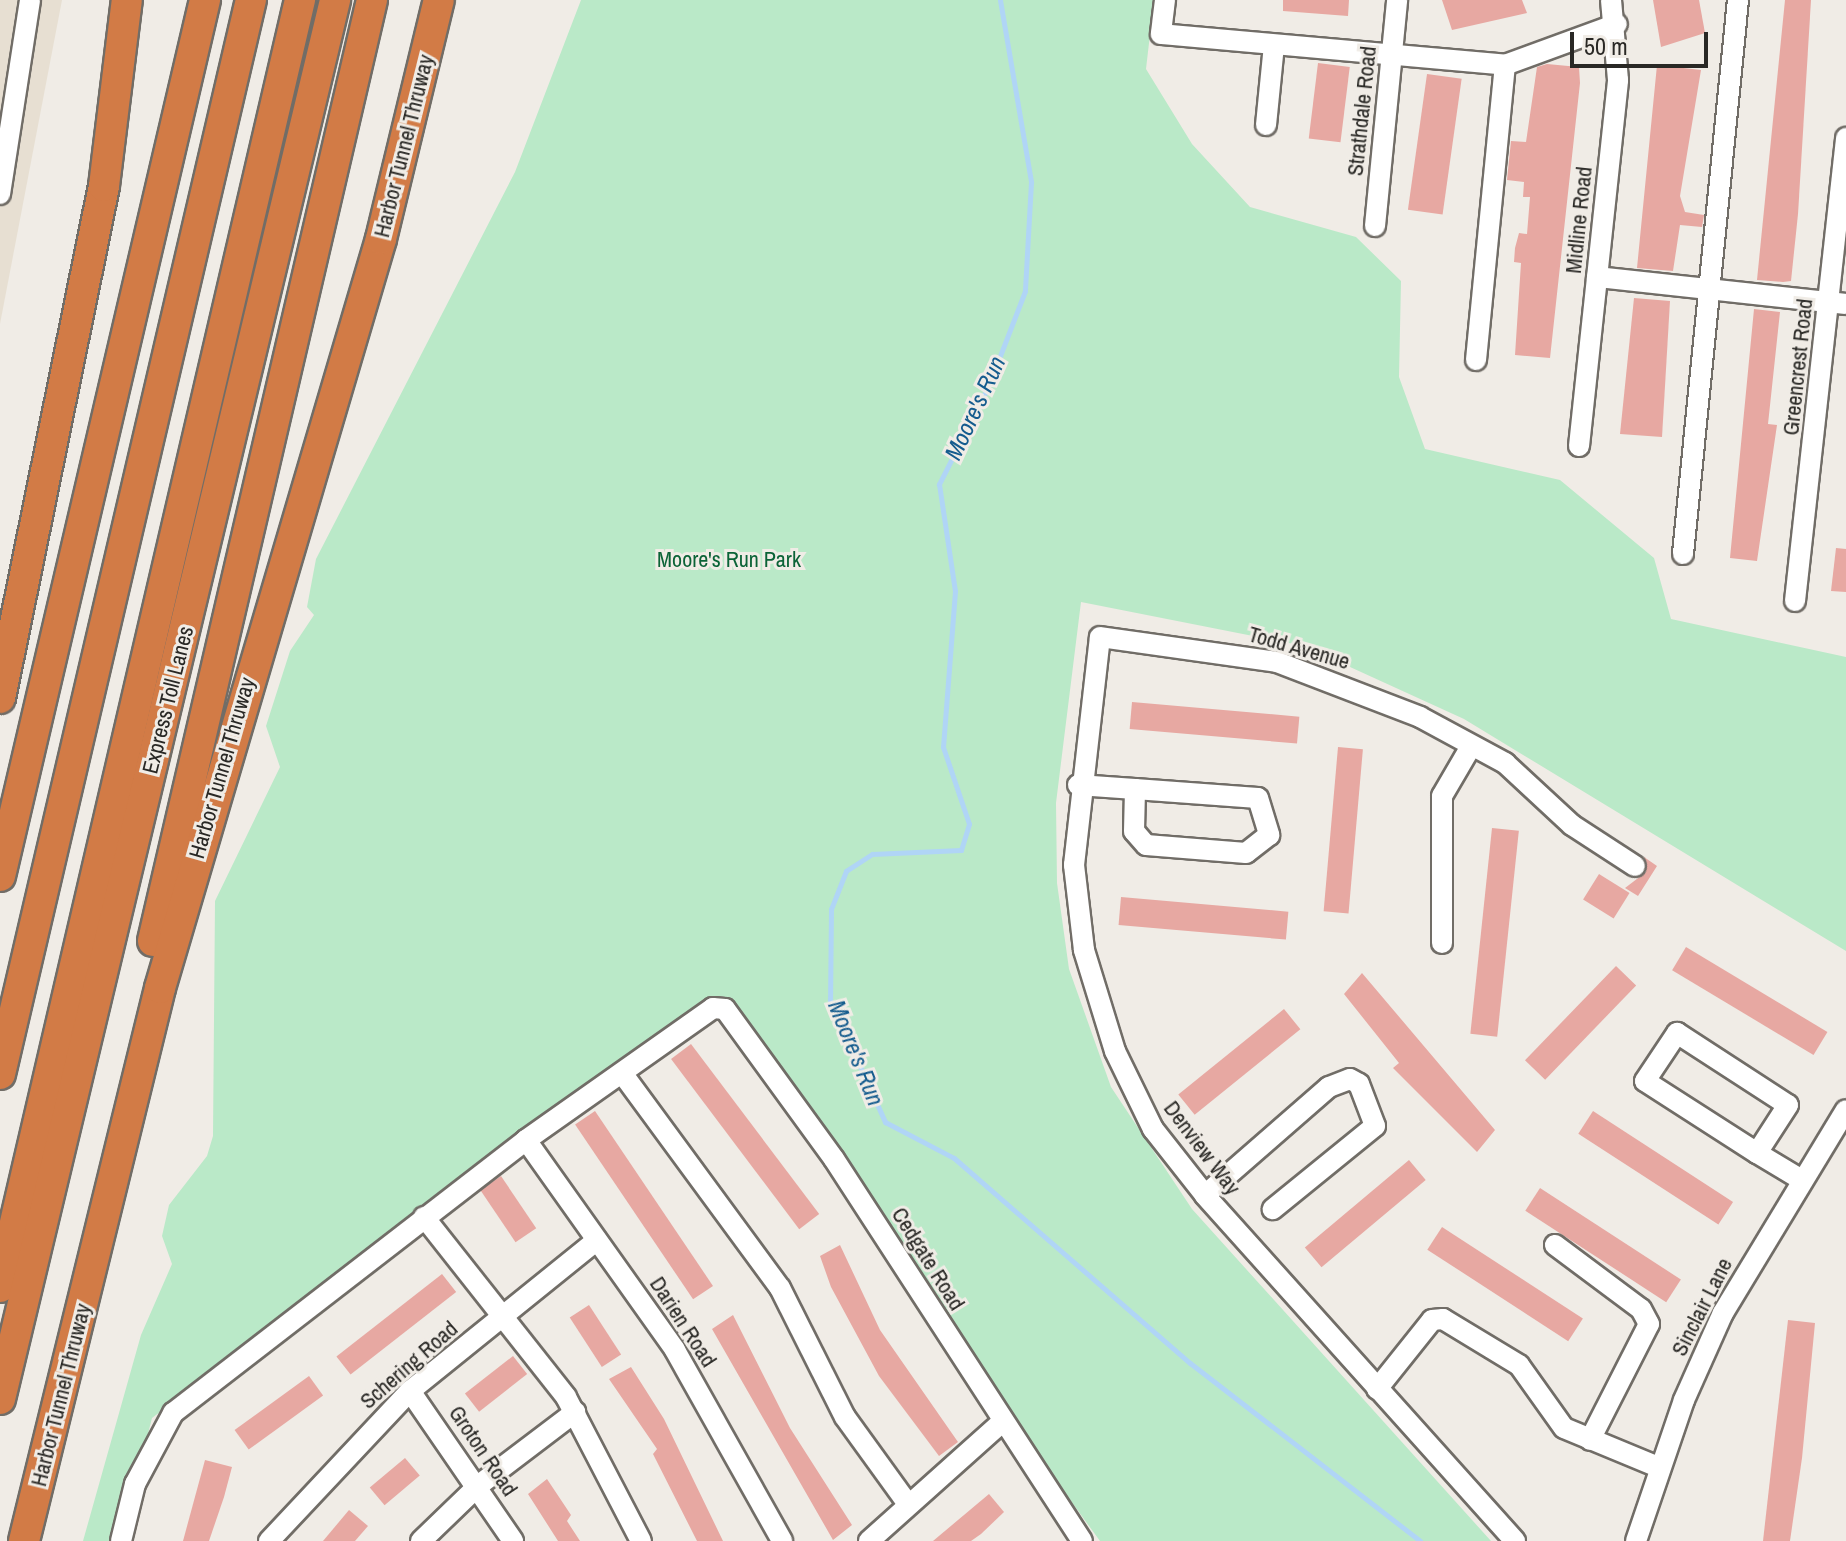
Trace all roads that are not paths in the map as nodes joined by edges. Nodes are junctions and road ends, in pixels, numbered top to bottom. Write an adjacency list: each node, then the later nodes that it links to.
1 (30, 0): 20 (street)
2 (127, 0): 31 (highway)
3 (205, 0): 36 (highway)
4 (251, 0): 39 (highway)
5 (280, 0): 21 (highway, Express Toll Lanes)
6 (300, 0): 21 (highway, Express Toll Lanes)
7 (335, 0): 54 (highway, Express Toll Lanes)
8 (372, 0): 62 (highway)
9 (439, 0): 63 (highway, Harbor Tunnel Thruway)
10 (1165, 0): 15 (street)
11 (1397, 0): 16 (street, Strathdale Road)
12 (1611, 0): 14 (street, Midline Road)
13 (1738, 0): 24 (street)
14 (1617, 24): 17 (street); 23 (street, Midline Road)
15 (1274, 45): 16 (street); 18 (street)
16 (1391, 55): 17 (street); 22 (street, Strathdale Road)
17 (1505, 65): 26 (street)
18 (1266, 125)
19 (1846, 138): 25 (street, Greencrest Road)
20 (0, 194)
21 (242, 208): 45 (highway, Express Toll Lanes); 50 (highway, Express Toll Lanes)
22 (1375, 226)
23 (1597, 277): 24 (street); 27 (street, Midline Road)
24 (1710, 289): 25 (street); 28 (street)
25 (1838, 303): 29 (street, Greencrest Road)
26 (1476, 360)
27 (1579, 446)
28 (1683, 554)
29 (1795, 601)
30 (1100, 637): 32 (street, Todd Avenue); 33 (street, Denview Way)
31 (0, 698)
32 (1470, 748): 35 (street, Todd Avenue); 37 (street)
33 (1078, 785): 34 (street); 44 (street, Denview Way)
34 (1135, 789): 34 (street)
35 (1635, 866)
36 (0, 876)
37 (1442, 943)
38 (622, 1073): 41 (street); 56 (street, Cedgate Road); 60 (street)
39 (0, 1074)
40 (1846, 1110): 43 (street, Sinclair Lane)
41 (526, 1140): 47 (street); 48 (street, Darien Road)
42 (1757, 1153): 42 (street); 43 (street)
43 (1802, 1180): 58 (street, Sinclair Lane)
44 (1205, 1195): 46 (street); 52 (street, Denview Way)
45 (0, 1203)
46 (1273, 1209)
47 (424, 1217): 51 (street); 64 (street)
48 (597, 1240): 51 (street, Schering Road); 69 (street, Darien Road)
49 (1555, 1245): 57 (street)
50 (0, 1287)
51 (504, 1315): 53 (street, Schering Road); 55 (street)
52 (1377, 1389): 57 (street); 71 (street, Denview Way)
53 (410, 1391): 59 (street, Groton Road); 65 (street, Schering Road)
54 (0, 1399)
55 (575, 1412): 59 (street); 68 (street)
56 (1001, 1423): 60 (street); 61 (street, Cedgate Road)
57 (1590, 1440): 58 (street)
58 (1658, 1467): 72 (street, Sinclair Lane)
59 (479, 1485): 66 (street); 67 (street, Groton Road)
60 (908, 1504): 70 (street)
61 (1073, 1538)
62 (6, 1541)
63 (24, 1541)
64 (121, 1541)
65 (269, 1541)
66 (421, 1541)
67 (513, 1541)
68 (641, 1541)
69 (782, 1541)
70 (869, 1541)
71 (1515, 1541)
72 (1636, 1541)

